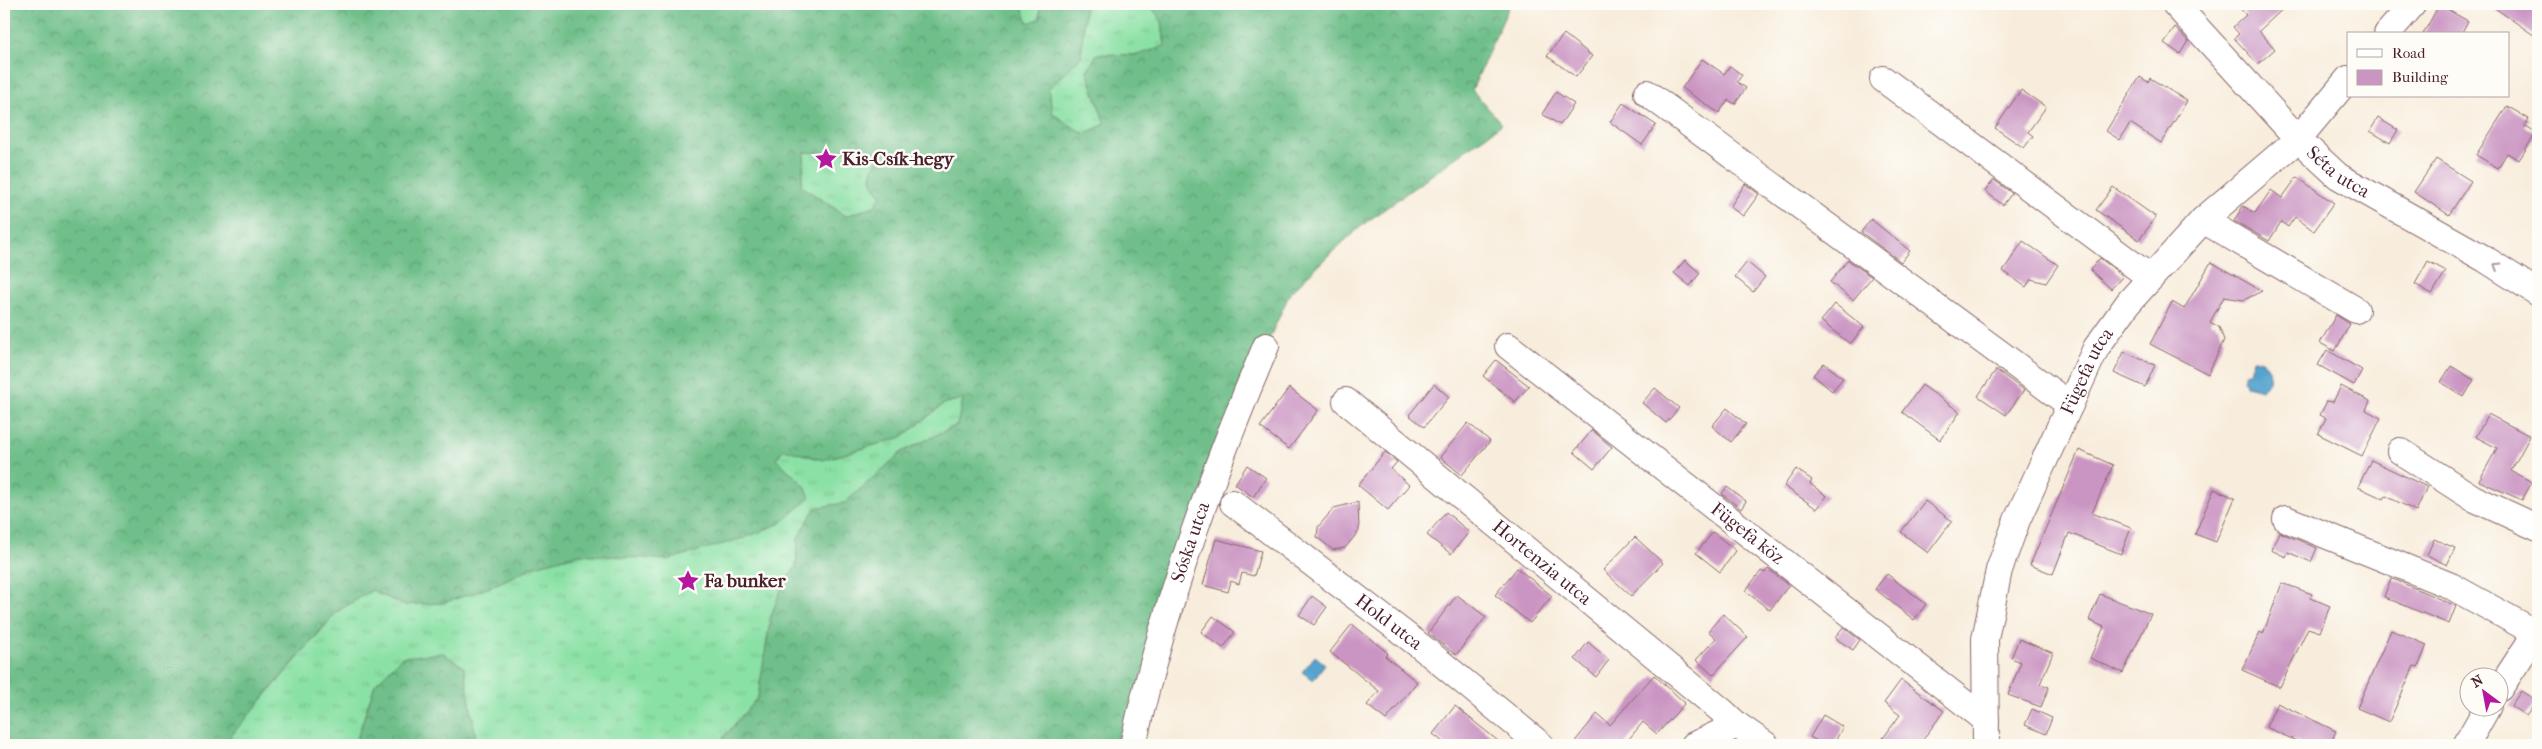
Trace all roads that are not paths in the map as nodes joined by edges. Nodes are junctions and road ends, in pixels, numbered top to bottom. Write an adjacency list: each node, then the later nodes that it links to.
1 (2175, 4): 7 (street, Séta utca)
2 (2413, 4): 3 (street)
3 (2389, 32)
4 (1883, 79): 9 (street)
5 (2347, 80): 7 (street, Fügefa utca)
6 (1647, 93): 15 (street)
7 (2298, 138): 8 (street, Fügefa utca); 10 (street, Séta utca, one-way to 7)
8 (2203, 220): 9 (street, Fügefa utca); 11 (street)
9 (2151, 278): 15 (street, Fügefa utca)
10 (2538, 293)
11 (2356, 310)
12 (1266, 346): 25 (street, Sóska utca)
13 (1508, 346): 24 (street, Fügefa köz)
14 (1346, 401): 23 (street, Hortenzia utca)
15 (2070, 405): 24 (street, Fügefa utca)
16 (2400, 451): 19 (street)
17 (1233, 503): 26 (street, Hold utca)
18 (2286, 519): 20 (street)
19 (2538, 528)
20 (2537, 631): 21 (street)
21 (2510, 673)
22 (2482, 716): 29 (street)
23 (1737, 725): 27 (street); 28 (street, Hortenzia utca)
24 (1986, 733)
25 (1133, 745)
26 (1542, 745)
27 (1694, 745)
28 (1766, 745)
29 (2466, 745)

